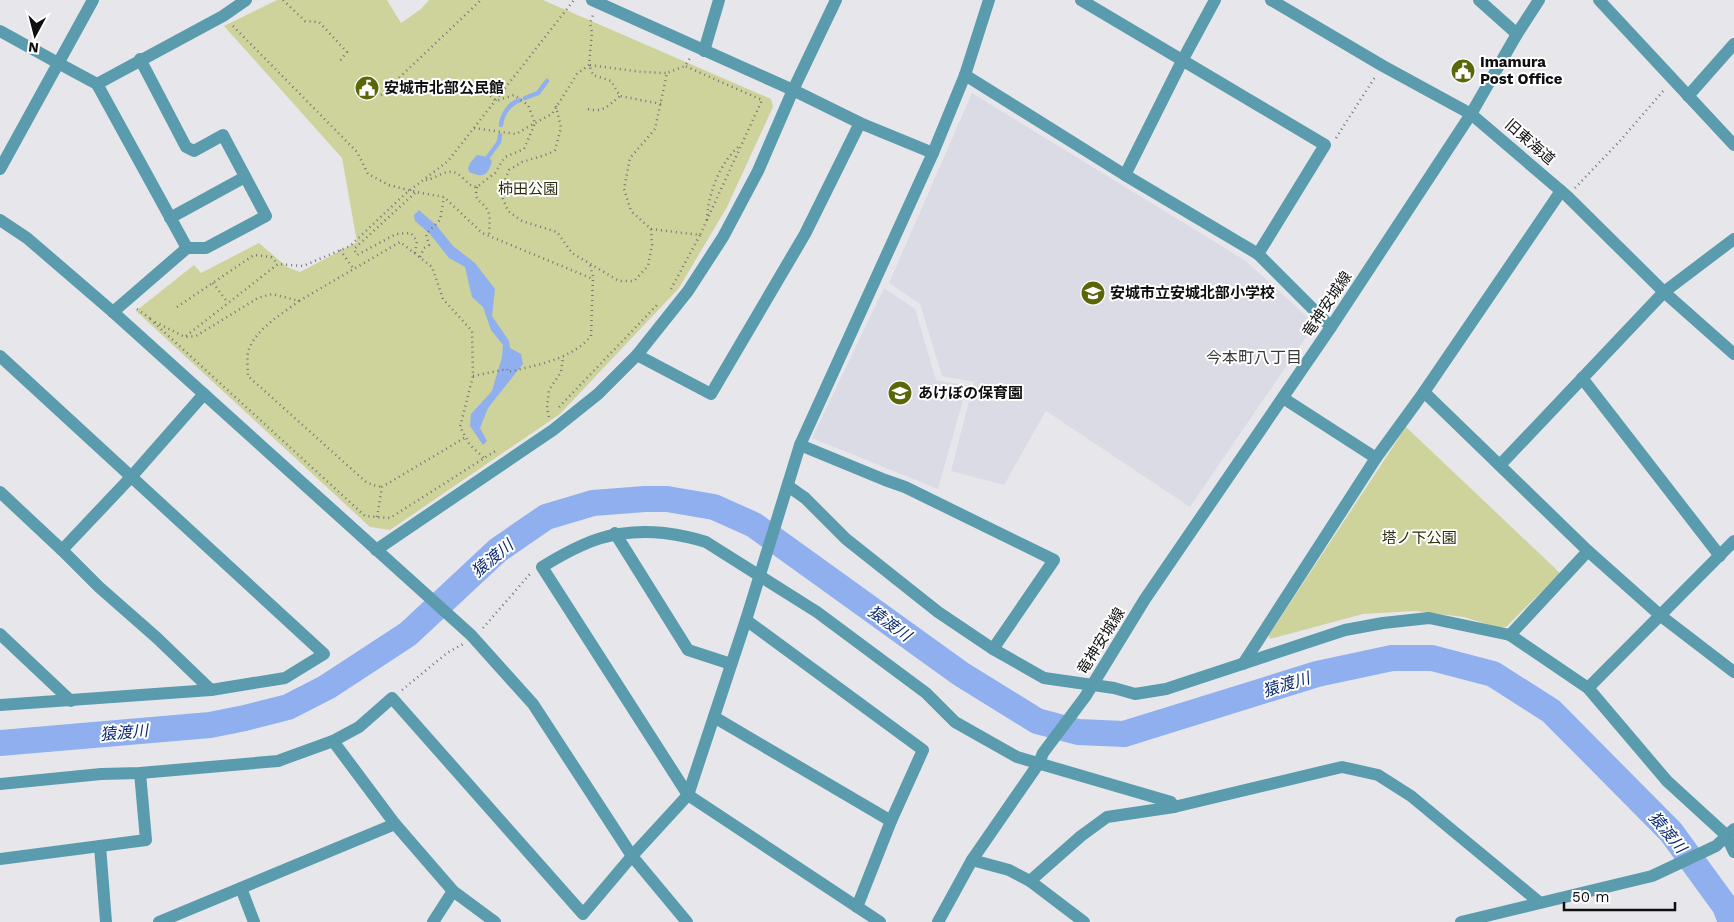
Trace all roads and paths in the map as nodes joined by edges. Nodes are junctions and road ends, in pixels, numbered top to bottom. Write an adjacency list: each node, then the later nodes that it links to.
1 (93, 0): 24 (street)
2 (246, 0): 16 (street)
3 (283, 0): 22 (path)
4 (481, 0): 34 (path)
5 (574, 0): 37 (path)
6 (719, 0): 20 (street)
7 (836, 0): 33 (street)
8 (989, 0): 29 (street)
9 (1081, 0): 23 (street)
10 (1215, 0): 23 (street)
11 (1271, 0): 27 (street, 旧東海道)
12 (1480, 0): 18 (street)
13 (1539, 0): 18 (street, 竜神安城線)
14 (1599, 0): 30 (street)
15 (594, 1): 20 (street); 25 (path)
16 (223, 16): 21 (street); 54 (path)
17 (0, 31): 24 (street)
18 (1517, 34): 41 (street, 竜神安城線)
19 (1734, 44): 36 (street)
20 (700, 48): 26 (path); 33 (street)
21 (140, 59): 32 (street); 51 (street)
22 (340, 61)
23 (1182, 61): 46 (street); 50 (street)
24 (58, 63): 32 (street); 49 (street)
25 (589, 65): 28 (path); 35 (path); 39 (path)
26 (686, 66): 28 (path); 45 (path)
27 (1383, 66): 41 (street, 旧東海道); 46 (path)
28 (667, 73): 38 (path)
29 (965, 75): 48 (street); 50 (street)
30 (1673, 80): 36 (street); 56 (path)
31 (474, 81): 37 (path)
32 (97, 84): 58 (street)
33 (793, 90): 43 (street); 84 (street)
34 (381, 95)
35 (620, 96): 38 (path); 40 (path)
36 (1688, 96): 47 (street)
37 (496, 101): 42 (path); 44 (path)
38 (661, 104): 61 (path)
39 (556, 106): 42 (path); 71 (path)
40 (588, 109)
41 (1471, 114): 56 (street, 旧東海道); 82 (street, 竜神安城線)
42 (535, 123): 44 (path); 53 (path)
43 (860, 123): 48 (street); 84 (street)
44 (474, 128): 52 (path)
45 (743, 144): 60 (path); 60 (path)
46 (1325, 145): 68 (street)
47 (1734, 145)
48 (933, 153): 96 (street)
49 (0, 169)
50 (1125, 174): 68 (street)
51 (245, 177): 58 (street); 65 (street)
52 (424, 180): 53 (path); 54 (path)
53 (477, 187): 63 (path)
54 (410, 191): 55 (path); 66 (path)
55 (416, 192): 57 (path); 67 (path)
56 (1564, 193): 75 (street, 旧東海道); 90 (street)
57 (444, 197): 63 (path); 69 (path)
58 (170, 218): 65 (street)
59 (0, 220): 81 (street)
60 (707, 221): 62 (path)
61 (651, 229): 62 (path); 71 (path)
62 (700, 235): 76 (path)
63 (489, 236): 73 (path)
64 (1734, 239): 75 (street)
65 (187, 248): 81 (street)
66 (340, 250): 70 (path); 72 (path)
67 (415, 253): 69 (path); 77 (path)
68 (1258, 254): 82 (street)
69 (420, 257): 88 (path)
70 (278, 264): 74 (path); 79 (path)
71 (590, 264): 73 (path)
72 (353, 268)
73 (593, 279): 87 (path)
74 (213, 283): 79 (path); 80 (path)
75 (1664, 292): 85 (street, 旧東海道); 89 (street)
76 (668, 295)
77 (299, 301): 83 (path); 102 (path)
78 (661, 302): 93 (path)
79 (228, 303): 83 (path)
80 (177, 307)
81 (113, 312): 91 (street)
82 (1331, 327): 92 (street, 竜神安城線)
83 (185, 337): 105 (path)
84 (637, 354): 94 (street)
85 (1734, 354)
86 (0, 356): 101 (street)
87 (564, 356): 88 (path); 93 (path)
88 (473, 376): 95 (path)
89 (1582, 378): 100 (street); 111 (street)
90 (1424, 392): 99 (street); 100 (street)
91 (204, 394): 101 (street); 109 (street)
92 (1283, 398): 99 (street); 121 (street, 竜神安城線)
93 (549, 417): 94 (path)
94 (553, 430): 109 (street)
95 (466, 437): 98 (path); 102 (path)
96 (800, 445): 104 (street); 117 (street)
97 (500, 448): 98 (path)
98 (484, 458): 105 (path)
99 (1376, 458): 119 (street)
100 (1500, 465): 110 (street)
101 (132, 476): 108 (street); 123 (street)
102 (382, 487): 105 (path)
103 (0, 492): 108 (street)
104 (786, 492): 112 (street); 117 (street)
105 (377, 517)
106 (615, 533): 112 (street); 118 (street); 131 (street)
107 (1734, 541): 111 (street)
108 (62, 550): 123 (street)
109 (376, 550): 138 (street)
110 (1588, 551): 113 (street); 116 (street)
111 (1720, 556): 113 (street)
112 (761, 571): 114 (street); 128 (street)
113 (1661, 616): 120 (street); 122 (street)
114 (746, 620): 118 (street); 133 (street)
115 (0, 634): 124 (street)
116 (1510, 635): 119 (street); 122 (street)
117 (993, 649): 121 (street)
118 (731, 664): 126 (street)
119 (1243, 664): 121 (street)
120 (1732, 667)
121 (1092, 685): 128 (street, 竜神安城線)
122 (1588, 688): 135 (street)
123 (211, 690): 124 (street)
124 (71, 701): 125 (street)
125 (0, 705)
126 (714, 717): 131 (street); 133 (street)
127 (333, 741): 129 (street); 134 (street); 146 (street)
128 (1041, 758): 132 (street); 140 (street)
129 (140, 773): 130 (street); 136 (street)
130 (0, 784)
131 (688, 796): 138 (street); 145 (street)
132 (1174, 807): 141 (street); 144 (street)
133 (891, 821): 145 (street)
134 (395, 824): 142 (street); 143 (street)
135 (1730, 832): 137 (street); 144 (street)
136 (100, 846): 139 (street); 147 (street)
137 (1734, 852)
138 (632, 856): 146 (street); 152 (street)
139 (0, 859)
140 (972, 860): 141 (street); 154 (street)
141 (1030, 881): 155 (street)
142 (240, 888): 148 (street); 149 (street)
143 (453, 891): 150 (street); 151 (street)
144 (1539, 902): 156 (street)
145 (857, 907): 153 (street)
146 (579, 918)
147 (106, 922)
148 (159, 922)
149 (254, 922)
150 (434, 922)
151 (495, 922)
152 (688, 922)
153 (880, 922)
154 (938, 922)
155 (1084, 922)
156 (1460, 922)

